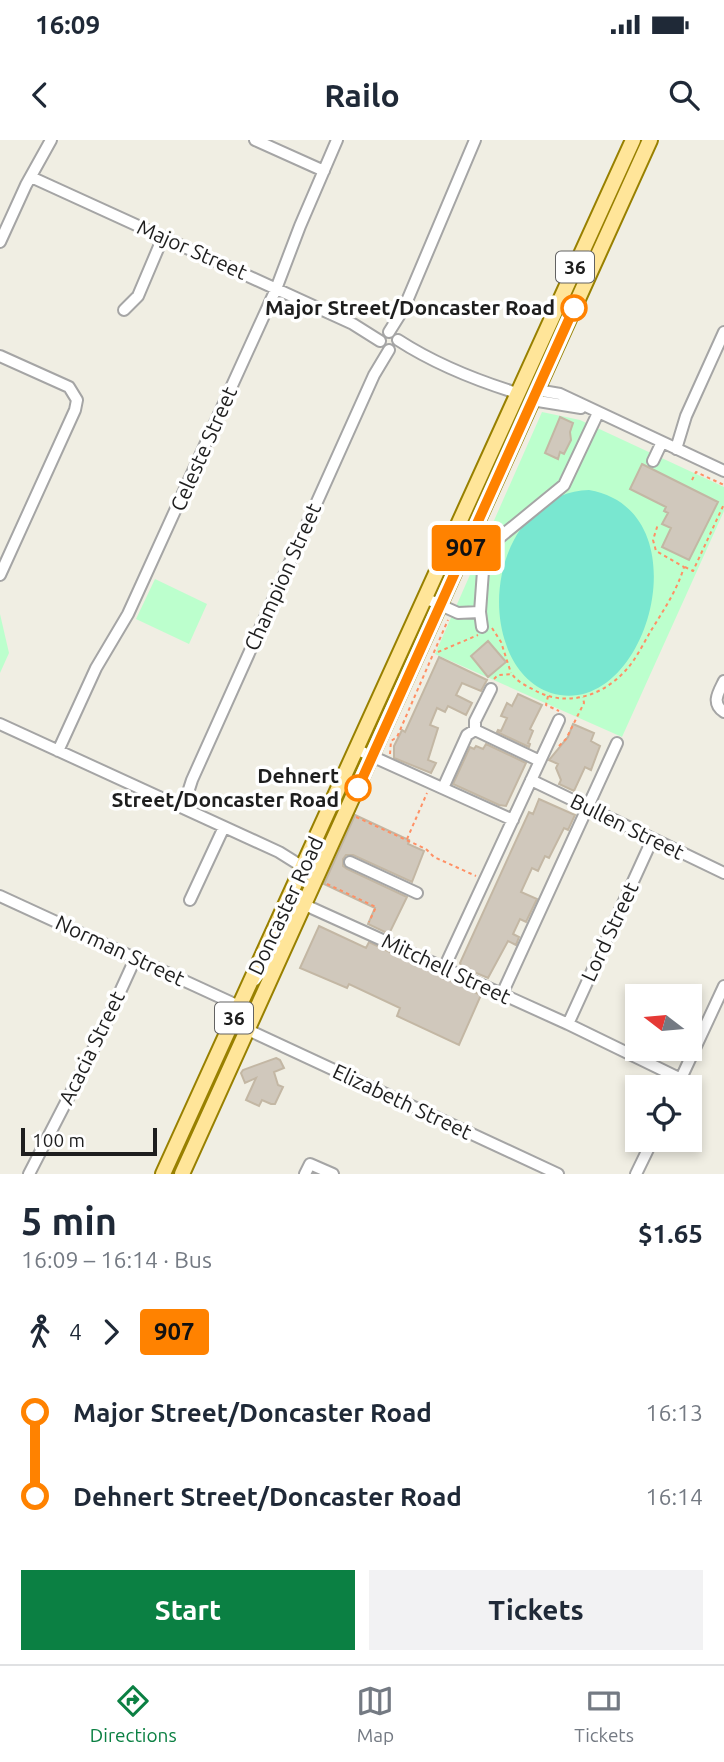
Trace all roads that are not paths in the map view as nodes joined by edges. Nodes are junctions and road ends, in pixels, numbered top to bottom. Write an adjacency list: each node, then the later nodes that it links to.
1 (51, 140): 8 (street)
2 (255, 140): 7 (street)
3 (337, 140): 7 (street, Celeste Street)
4 (475, 140): 14 (street, Champion Street)
5 (633, 140): 16 (main road, Doncaster Road / 36)
6 (650, 140): 17 (main road, Doncaster Road / 36)
7 (324, 171): 11 (street, Celeste Street)
8 (31, 177): 9 (street, Major Street); 10 (street)
9 (163, 237): 11 (street, Major Street); 12 (street)
10 (0, 242)
11 (276, 289): 14 (street, Major Street); 35 (street, Celeste Street)
12 (124, 310)
13 (724, 332): 19 (street)
14 (389, 341): 16 (street, Major Street); 40 (street, Champion Street)
15 (0, 356): 22 (street)
16 (517, 393): 17 (main road); 23 (main road, Doncaster Road / 36)
17 (535, 395): 18 (street); 24 (main road, Doncaster Road / 36)
18 (593, 411): 19 (street); 25 (street)
19 (669, 445): 20 (street); 21 (street)
20 (653, 461)
21 (724, 471)
22 (0, 575)
23 (425, 598): 24 (street); 34 (main road, Doncaster Road / 36)
24 (447, 607): 25 (street); 36 (main road, Doncaster Road / 36)
25 (480, 612): 26 (street)
26 (482, 627)
27 (724, 681): 29 (street)
28 (491, 689): 32 (street)
29 (724, 712)
30 (563, 717): 37 (street)
31 (0, 724): 35 (street)
32 (475, 730): 37 (street); 39 (street)
33 (617, 743): 41 (street)
34 (358, 750): 36 (street); 46 (main road, Doncaster Road / 36)
35 (58, 751): 40 (street)
36 (372, 756): 39 (street); 50 (main road, Doncaster Road / 36)
37 (540, 761): 38 (street)
38 (531, 780): 41 (street, Bullen Street); 42 (street)
39 (437, 786): 42 (street)
40 (180, 807): 43 (street)
41 (587, 808): 44 (street, Bullen Street); 56 (street)
42 (513, 820): 53 (street)
43 (224, 827): 46 (street); 51 (street)
44 (652, 840): 47 (street, Bullen Street); 59 (street, Lord Street)
45 (350, 862): 48 (street)
46 (304, 865): 50 (street); 55 (main road, Doncaster Road / 36)
47 (724, 873)
48 (417, 893)
49 (0, 896): 52 (street, Norman Street)
50 (308, 898): 53 (street, Mitchell Street); 55 (street); 60 (main road, Doncaster Road / 36)
51 (190, 900)
52 (135, 959): 57 (street, Norman Street); 65 (street, Acacia Street)
53 (444, 968): 56 (street, Mitchell Street)
54 (724, 986): 58 (street)
55 (247, 990): 57 (main road, Doncaster Road / 36)
56 (502, 994): 59 (street, Mitchell Street)
57 (239, 1006): 66 (main road, Doncaster Road / 36)
58 (720, 1007): 62 (street)
59 (568, 1024): 61 (street, Mitchell Street)
60 (246, 1029): 63 (main road, Doncaster Road / 36); 71 (street, Elizabeth Street)
61 (664, 1075)
62 (683, 1075)
63 (212, 1105): 67 (main road); 68 (main road, Doncaster Road / 36)
64 (647, 1152): 72 (street)
65 (29, 1174)
66 (163, 1174)
67 (174, 1174)
68 (182, 1174)
69 (305, 1174): 70 (street)
70 (333, 1174)
71 (558, 1174)
72 (636, 1174)

